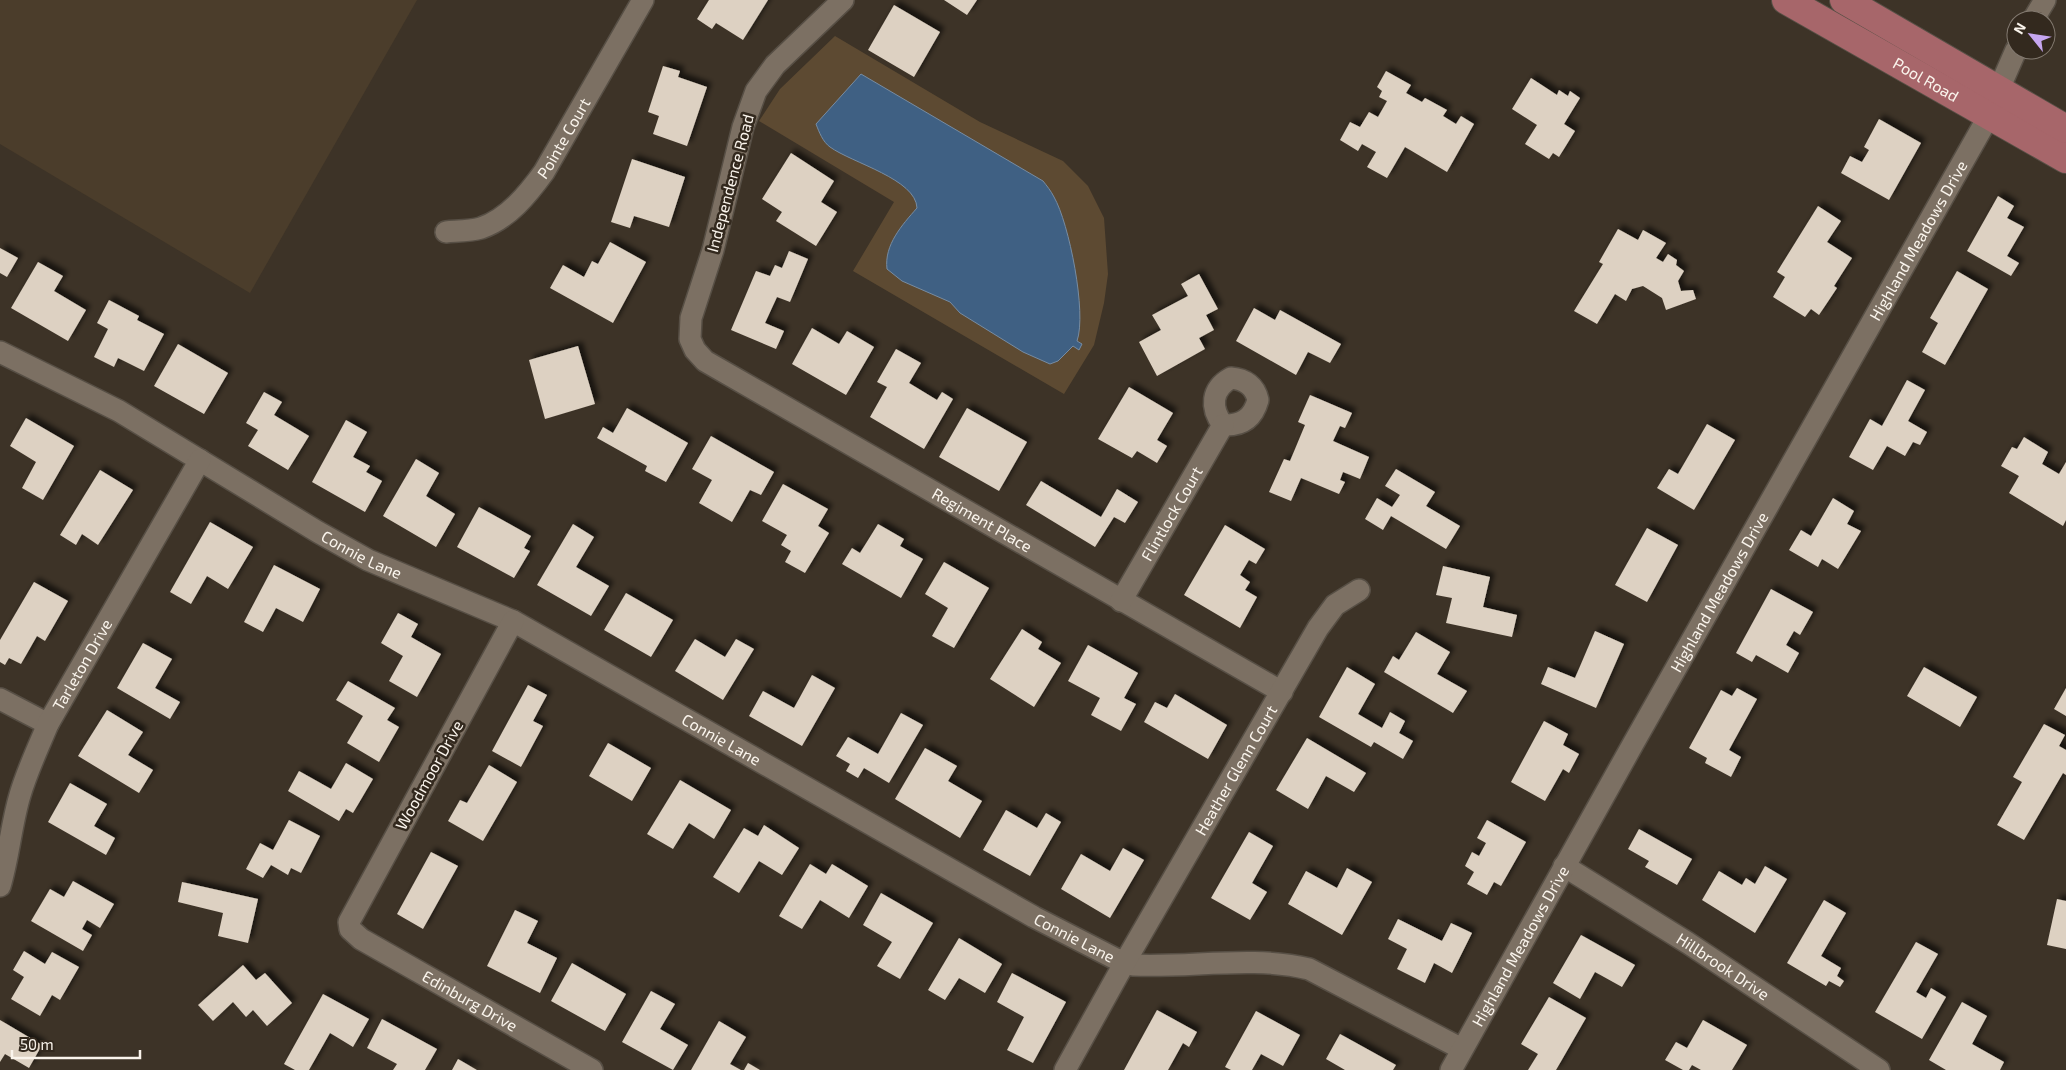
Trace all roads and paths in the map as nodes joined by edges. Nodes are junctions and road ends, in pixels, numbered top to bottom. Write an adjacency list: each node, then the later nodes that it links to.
1 (643, 0): 10 (street, Pointe Court)
2 (843, 0): 11 (street, Independence Road)
3 (1786, 0): 7 (main road, Pool Road)
4 (1844, 0): 6 (main road, Pool Road)
5 (2011, 60): 6 (street, Highland Meadows Drive)
6 (1998, 89): 7 (street, Highland Meadows Drive); 8 (main road, Pool Road)
7 (1988, 114): 9 (main road, Pool Road); 21 (street, Highland Meadows Drive)
8 (2066, 129)
9 (2066, 160)
10 (446, 232)
11 (690, 339): 16 (street, Regiment Place)
12 (0, 352): 14 (street, Connie Lane)
13 (1223, 425): 16 (street, Flintlock Court)
14 (200, 460): 17 (street, Connie Lane); 20 (street, Tarleton Drive)
15 (1359, 590): 18 (street, Heather Glenn Court)
16 (1121, 602): 18 (street, Regiment Place)
17 (513, 622): 23 (street, Woodmoor Drive); 24 (street, Connie Lane)
18 (1282, 692): 24 (street, Heather Glenn Court)
19 (0, 699): 20 (street)
20 (48, 724): 22 (street, Tarleton Drive)
21 (1564, 866): 25 (street, Highland Meadows Drive); 29 (street, Hillbrook Drive)
22 (0, 886)
23 (350, 929): 26 (street, Edinburg Drive)
24 (1125, 962): 25 (street, Connie Lane); 27 (street, Heather Glenn Court)
25 (1462, 1049): 28 (street, Highland Meadows Drive)
26 (592, 1070)
27 (1065, 1070)
28 (1451, 1070)
29 (1879, 1070)

